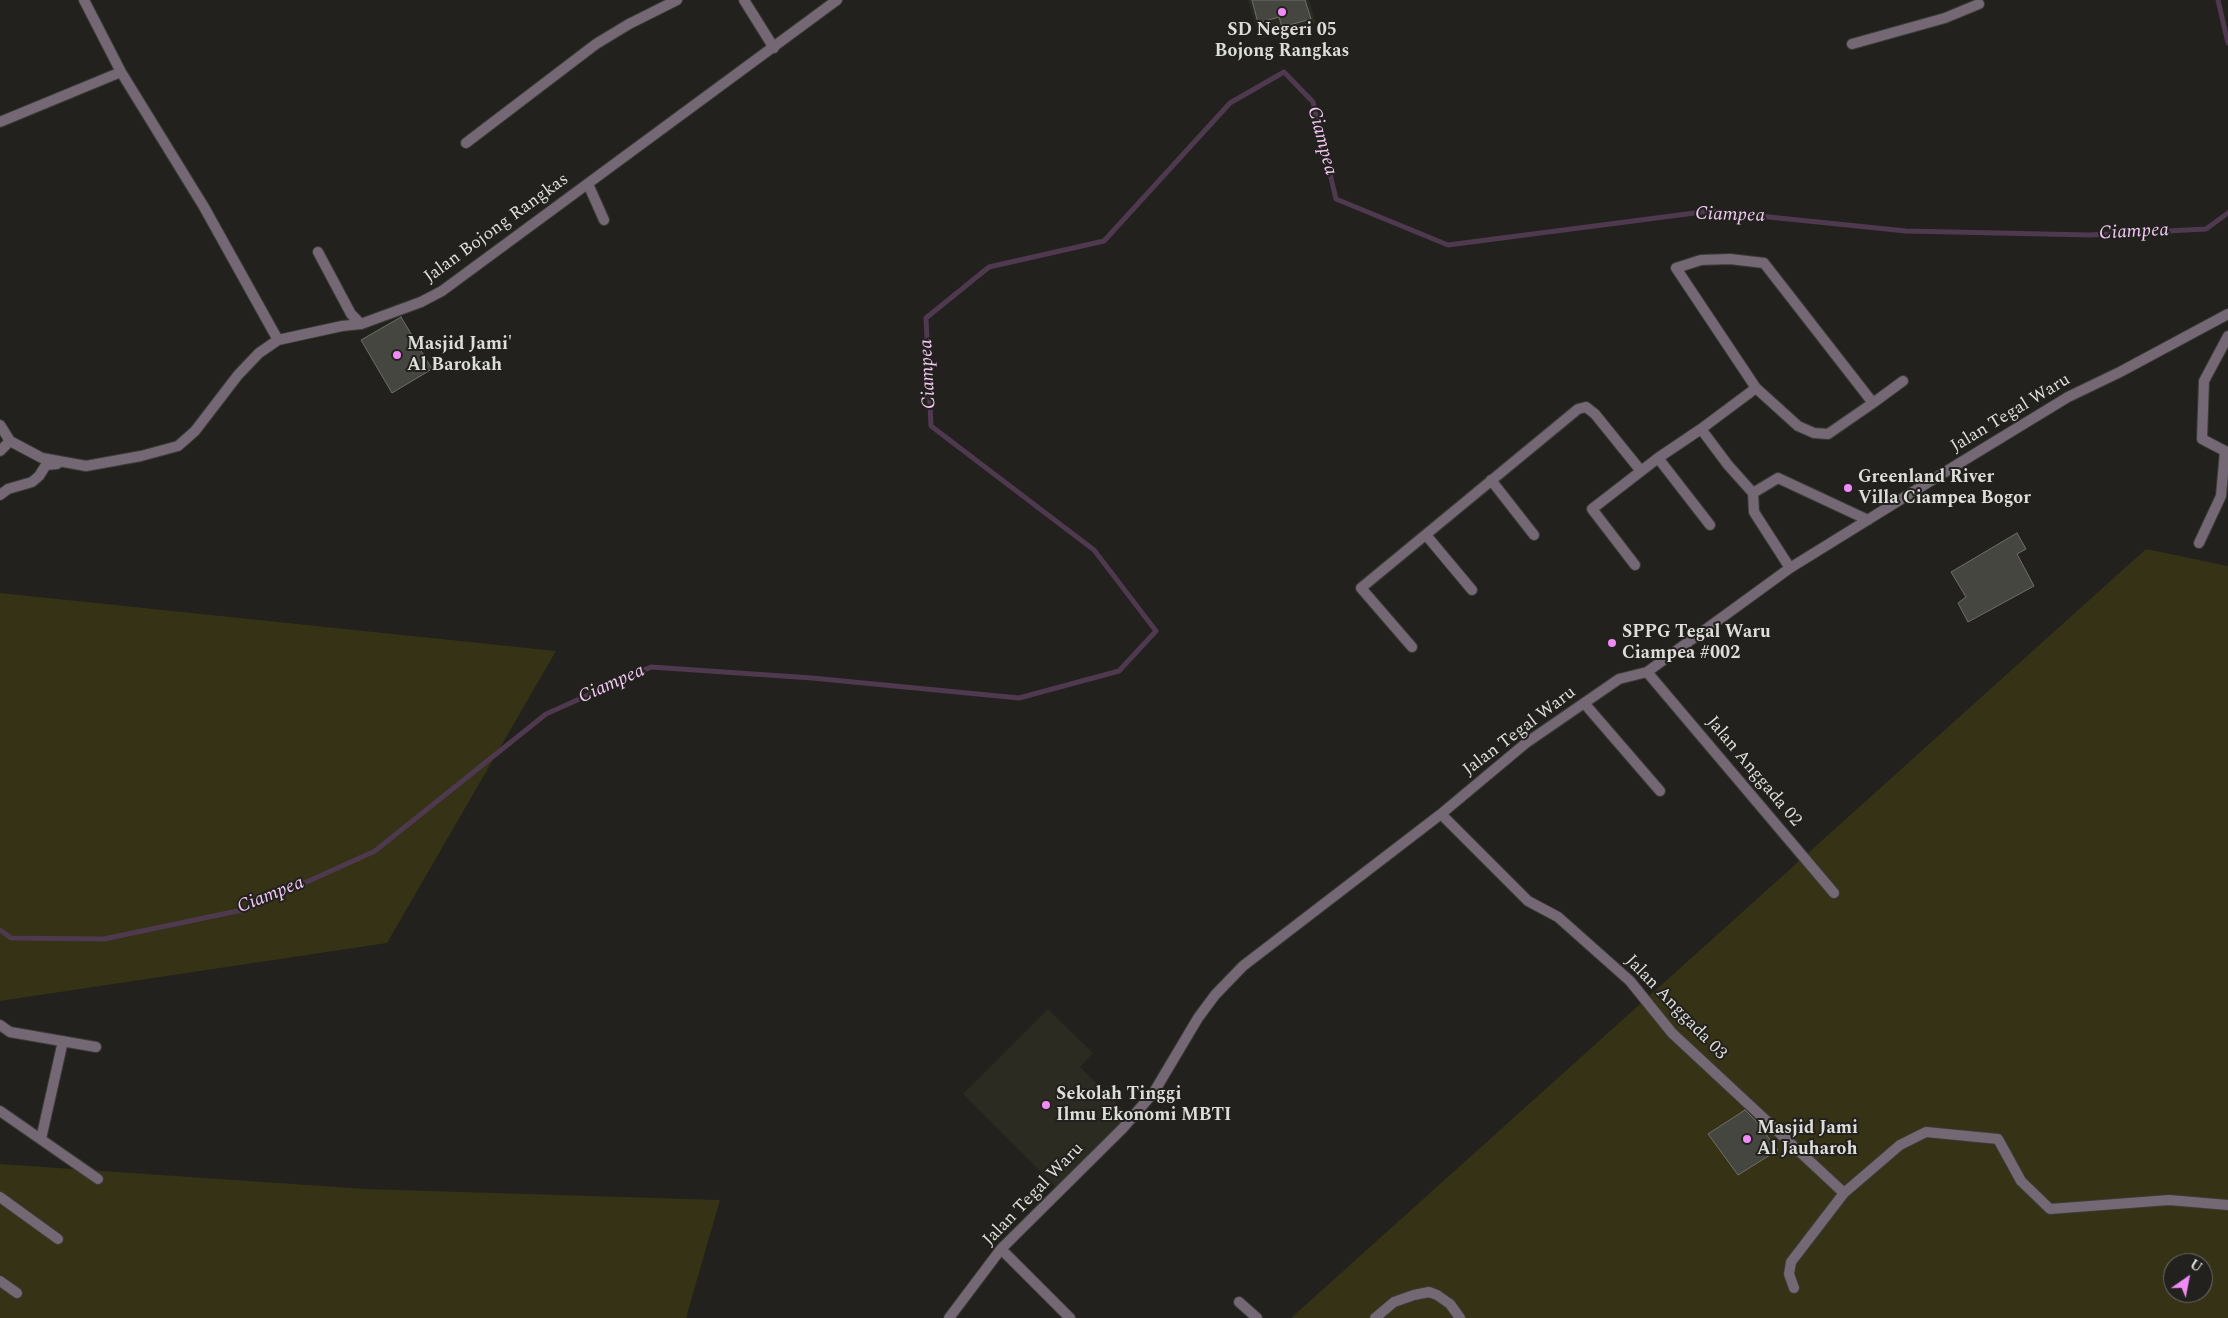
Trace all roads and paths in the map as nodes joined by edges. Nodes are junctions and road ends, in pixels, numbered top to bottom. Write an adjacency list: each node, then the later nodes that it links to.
1 (84, 0): 8 (street)
2 (677, 0): 10 (street)
3 (744, 0): 7 (street)
4 (837, 0): 7 (street, Jalan Bojong Rangkas)
5 (1979, 1): 6 (street)
6 (1852, 44)
7 (774, 48): 11 (street, Jalan Bojong Rangkas)
8 (121, 72): 9 (street); 17 (street)
9 (0, 122)
10 (466, 144)
11 (588, 184): 12 (street); 15 (street, Jalan Bojong Rangkas)
12 (604, 220)
13 (318, 252): 15 (street)
14 (2228, 314): 31 (street, Jalan Tegal Waru)
15 (361, 324): 17 (street, Jalan Bojong Rangkas)
16 (2228, 336): 35 (street)
17 (278, 340): 26 (street, Jalan Bojong Rangkas)
18 (1903, 382): 20 (street)
19 (1756, 388): 20 (street); 20 (street); 22 (street)
20 (1873, 403)
21 (0, 426): 23 (street)
22 (1701, 429): 25 (street); 29 (street)
23 (10, 440): 24 (street); 26 (street, Jalan Bojong Rangkas)
24 (0, 451)
25 (1658, 458): 27 (street); 32 (street)
26 (65, 464): 30 (street)
27 (1641, 471): 28 (street); 36 (street)
28 (1491, 480): 33 (street); 34 (street)
29 (1753, 493): 31 (street); 37 (street)
30 (0, 494)
31 (1868, 520): 37 (street, Jalan Tegal Waru)
32 (1710, 525)
33 (1426, 535): 38 (street); 39 (street)
34 (1534, 536)
35 (2199, 543)
36 (1635, 565)
37 (1790, 568): 40 (street, Jalan Tegal Waru)
38 (1472, 590)
39 (1412, 647)
40 (1648, 672): 41 (street, Jalan Tegal Waru); 44 (street, Jalan Anggada 02)
41 (1584, 703): 42 (street); 43 (street, Jalan Tegal Waru)
42 (1660, 791)
43 (1440, 814): 51 (street, Jalan Anggada 03); 55 (street, Jalan Tegal Waru)
44 (1834, 893)
45 (0, 1025): 46 (street)
46 (63, 1041): 47 (street); 49 (street)
47 (96, 1047)
48 (0, 1111): 49 (street)
49 (41, 1139): 50 (street)
50 (98, 1180)
51 (1844, 1194): 53 (street); 57 (street)
52 (0, 1197): 54 (street)
53 (2228, 1205)
54 (58, 1239)
55 (1001, 1249): 60 (street, Jalan Tegal Waru); 61 (street)
56 (0, 1281): 58 (street)
57 (1794, 1288)
58 (17, 1293)
59 (1239, 1302): 62 (street)
60 (949, 1318)
61 (1070, 1318)
62 (1257, 1318)
63 (1375, 1318): 64 (street)
64 (1460, 1318)

